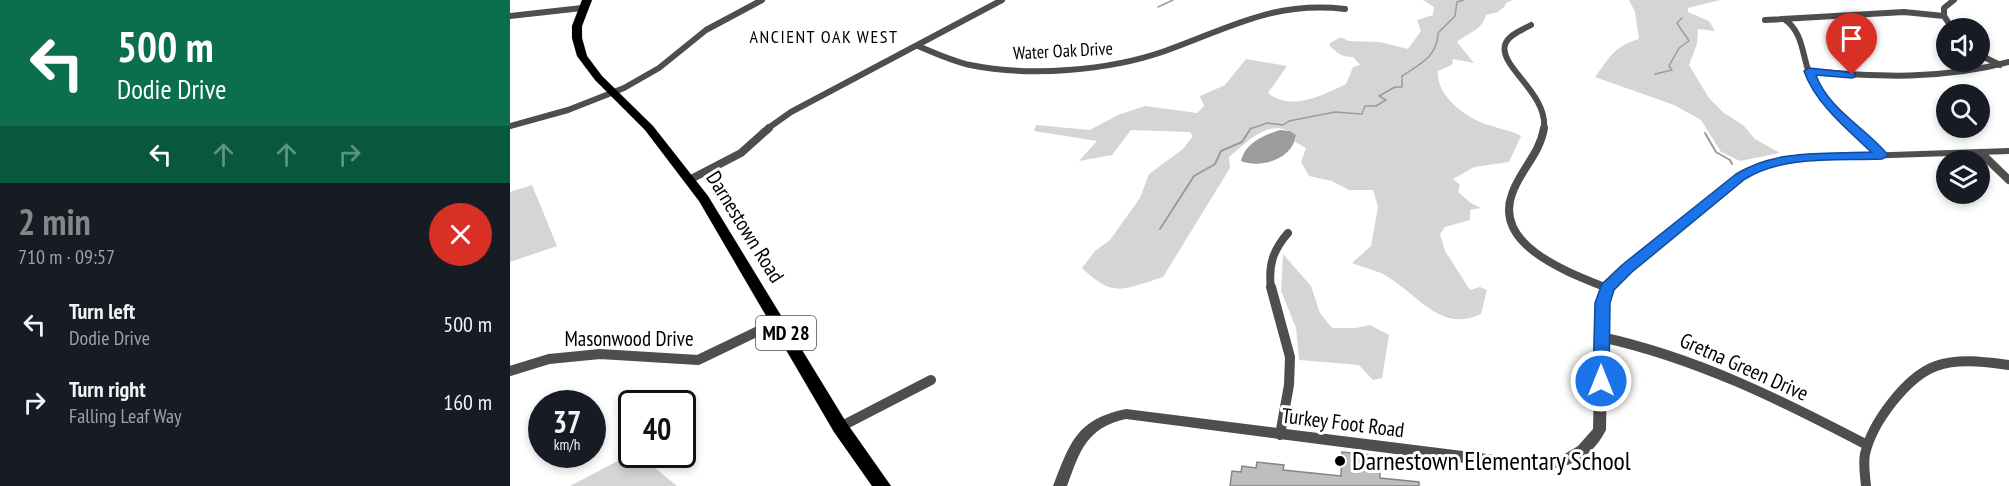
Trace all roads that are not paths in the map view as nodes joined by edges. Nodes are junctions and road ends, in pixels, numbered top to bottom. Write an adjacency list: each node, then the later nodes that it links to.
1 (762, 0): 18 (street)
2 (1002, 0): 13 (street)
3 (1954, 0): 8 (street)
4 (1281, 3): 7 (street)
5 (585, 4): 9 (street); 18 (main road, Darnestown Road / MD 28)
6 (1273, 4): 13 (street, Water Oak Drive)
7 (1345, 9)
8 (1944, 16): 10 (street)
9 (511, 17)
10 (1784, 19): 11 (street); 17 (street)
11 (1765, 20)
12 (1531, 25): 28 (street)
13 (918, 46): 25 (street)
14 (1990, 60): 16 (street)
15 (2009, 63): 16 (street)
16 (2000, 65): 17 (street)
17 (1809, 71): 23 (street)
18 (614, 93): 19 (street); 25 (main road, Darnestown Road / MD 28)
19 (510, 126)
20 (2009, 152): 21 (street)
21 (1990, 153)
22 (1936, 154): 23 (street)
23 (1882, 155): 28 (street)
24 (1990, 162): 26 (street)
25 (691, 179): 29 (main road, Darnestown Road / MD 28)
26 (2009, 180)
27 (1288, 233): 35 (street)
28 (1607, 288): 30 (street, Turkey Foot Road)
29 (779, 321): 32 (street, Masonwood Drive); 34 (main road, Darnestown Road / MD 28)
30 (1601, 337): 35 (street, Turkey Foot Road); 36 (street, Gretna Green Drive)
31 (2009, 365): 36 (street)
32 (510, 371)
33 (931, 380): 34 (street)
34 (840, 427): 37 (main road, Darnestown Road / MD 28)
35 (1280, 435): 38 (street, Turkey Foot Road)
36 (1867, 445): 39 (street)
37 (882, 486)
38 (1060, 486)
39 (1866, 486)

